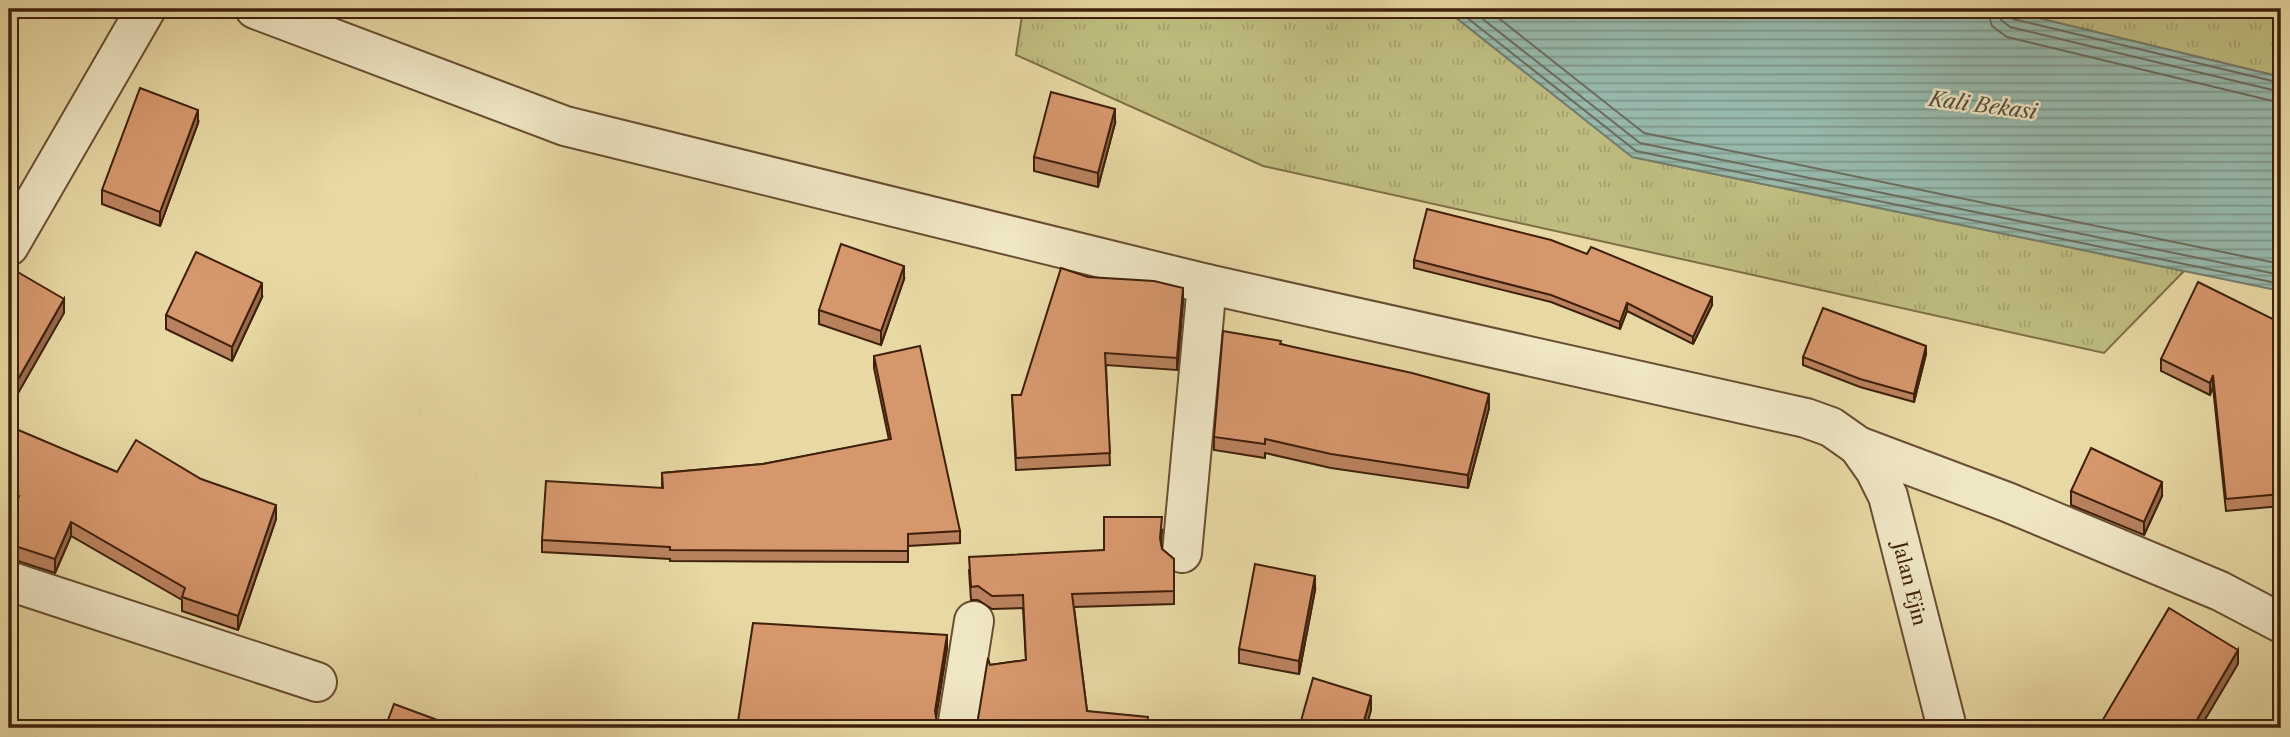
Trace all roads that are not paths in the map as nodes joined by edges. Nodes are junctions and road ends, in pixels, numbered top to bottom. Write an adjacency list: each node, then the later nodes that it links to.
1 (146, 9): 3 (street)
2 (255, 9): 4 (street)
3 (9, 246)
4 (1207, 284): 5 (street); 6 (street)
5 (1858, 446): 9 (street); 12 (street, Jalan Ejin)
6 (1182, 553)
7 (9, 581): 10 (street)
8 (974, 621): 11 (street)
9 (2281, 623)
10 (317, 682)
11 (957, 728)
12 (1947, 728)

